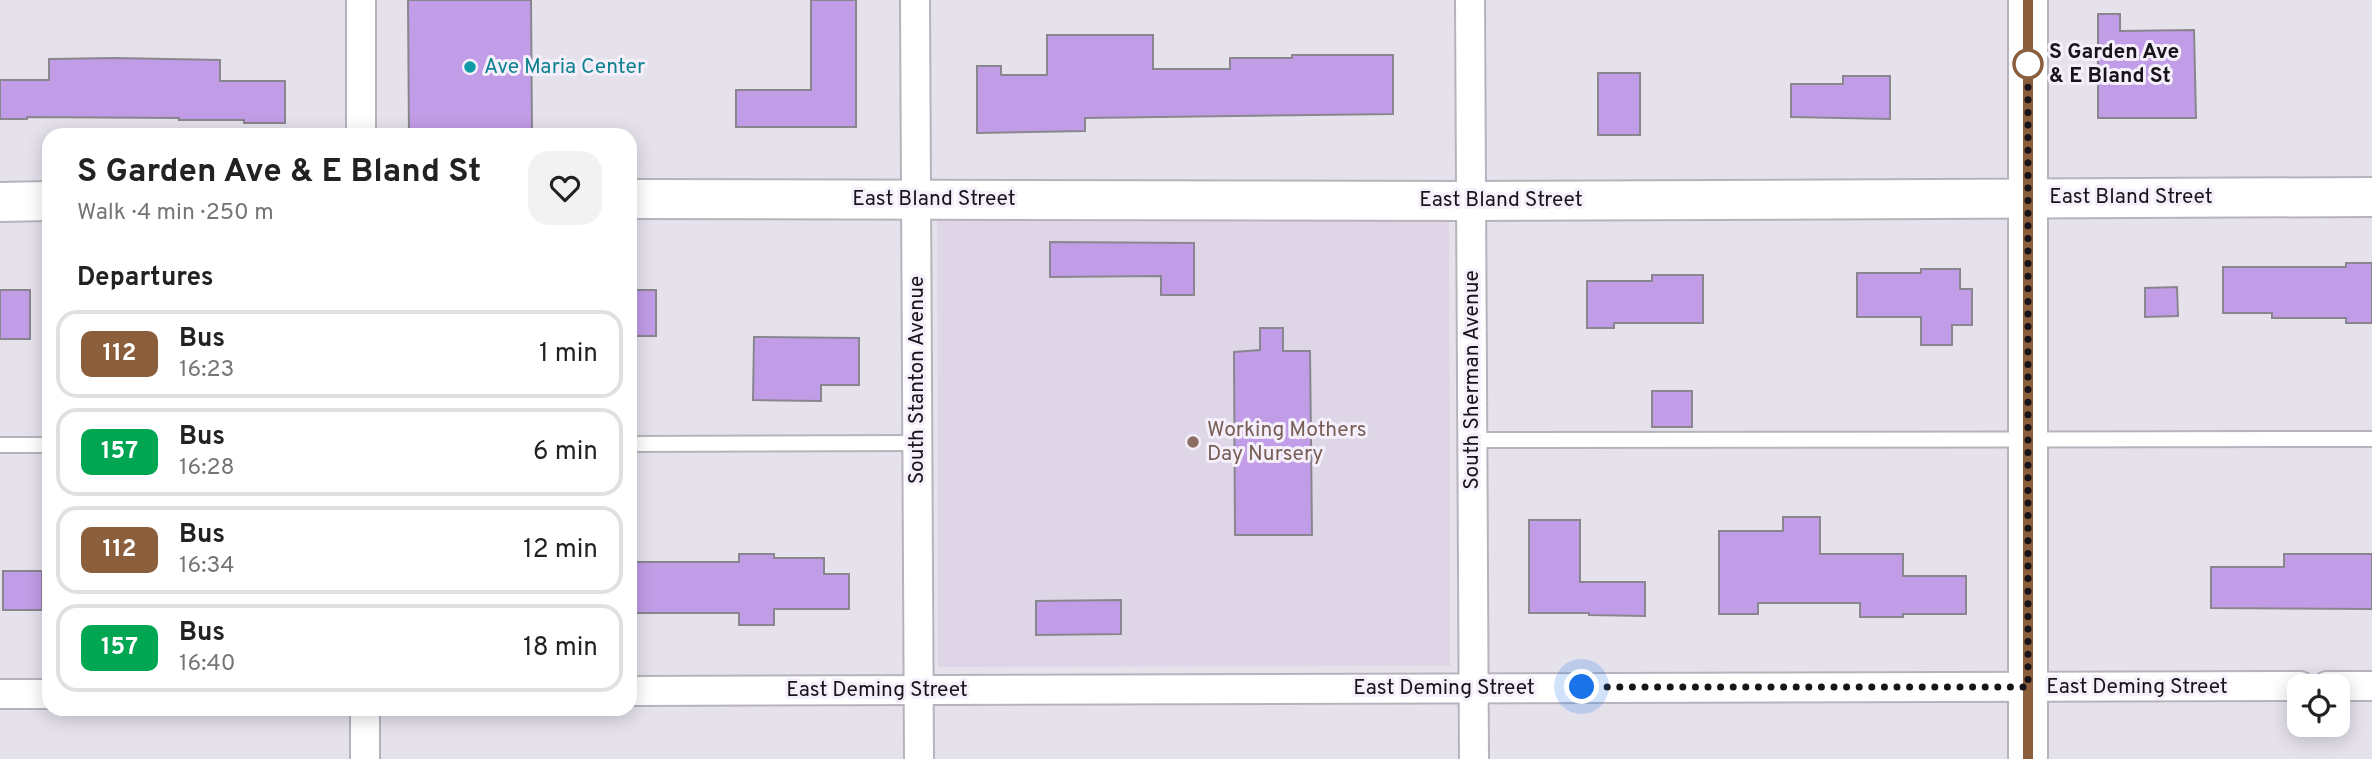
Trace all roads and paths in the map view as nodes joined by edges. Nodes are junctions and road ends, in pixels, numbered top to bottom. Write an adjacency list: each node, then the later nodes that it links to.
1 (361, 0): 5 (street)
2 (915, 0): 9 (street, South Stanton Avenue)
3 (1470, 0): 11 (street, South Sherman Avenue)
4 (2028, 0): 6 (street)
5 (361, 128)
6 (2027, 197): 7 (street, East Bland Street); 11 (street, East Bland Street); 15 (street)
7 (2372, 197)
8 (637, 199): 9 (street, East Bland Street)
9 (916, 199): 11 (street, East Bland Street); 16 (street, South Stanton Avenue)
10 (42, 201): 12 (street)
11 (1470, 201): 14 (street, South Sherman Avenue)
12 (0, 202)
13 (2372, 439): 15 (lane)
14 (1472, 440): 15 (lane); 23 (street, South Sherman Avenue)
15 (2028, 440): 24 (street)
16 (917, 443): 19 (lane); 25 (street, South Stanton Avenue)
17 (0, 444): 18 (lane)
18 (42, 444)
19 (637, 444)
20 (2287, 686): 24 (street, East Deming Street)
21 (2350, 686): 22 (street)
22 (2372, 686)
23 (1474, 687): 24 (street, East Deming Street); 25 (street, East Deming Street); 32 (street, South Sherman Avenue)
24 (2028, 687): 33 (street)
25 (919, 690): 26 (street, East Deming Street); 31 (street, South Stanton Avenue)
26 (637, 691)
27 (0, 694): 28 (street)
28 (42, 694)
29 (365, 716): 30 (street)
30 (365, 759)
31 (919, 759)
32 (1474, 759)
33 (2028, 759)

